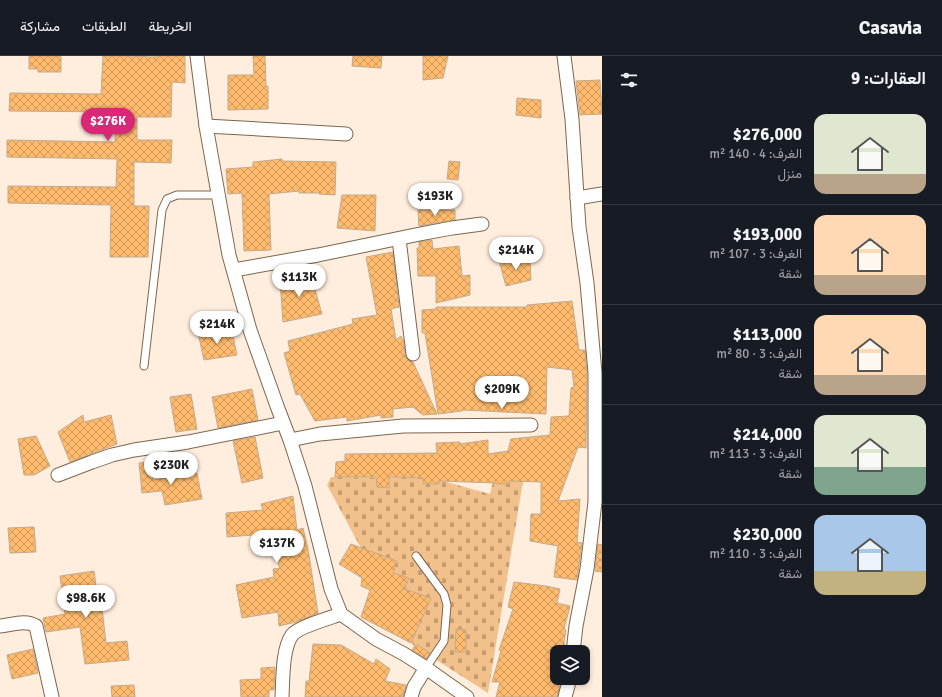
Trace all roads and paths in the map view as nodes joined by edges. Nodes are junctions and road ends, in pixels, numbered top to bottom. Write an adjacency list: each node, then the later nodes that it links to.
1 (197, 56): 3 (street)
2 (564, 56): 7 (street)
3 (206, 126): 4 (street); 6 (street)
4 (346, 134)
5 (602, 194): 7 (street)
6 (218, 195): 10 (street); 12 (lane)
7 (577, 198): 13 (street)
8 (482, 224): 9 (street)
9 (399, 239): 10 (street); 11 (street)
10 (234, 270): 14 (street)
11 (413, 354)
12 (144, 366)
13 (598, 403): 18 (street)
14 (283, 422): 16 (street); 17 (street)
15 (531, 425): 16 (street)
16 (290, 440): 20 (street)
17 (58, 476)
18 (598, 502): 22 (street)
19 (416, 556): 23 (lane)
20 (341, 614): 23 (street); 26 (street)
21 (0, 626): 25 (street)
22 (575, 645)
23 (426, 668): 27 (street); 28 (street)
24 (569, 685): 29 (street)
25 (52, 697)
26 (282, 697)
27 (411, 697)
28 (467, 697)
29 (566, 697)

